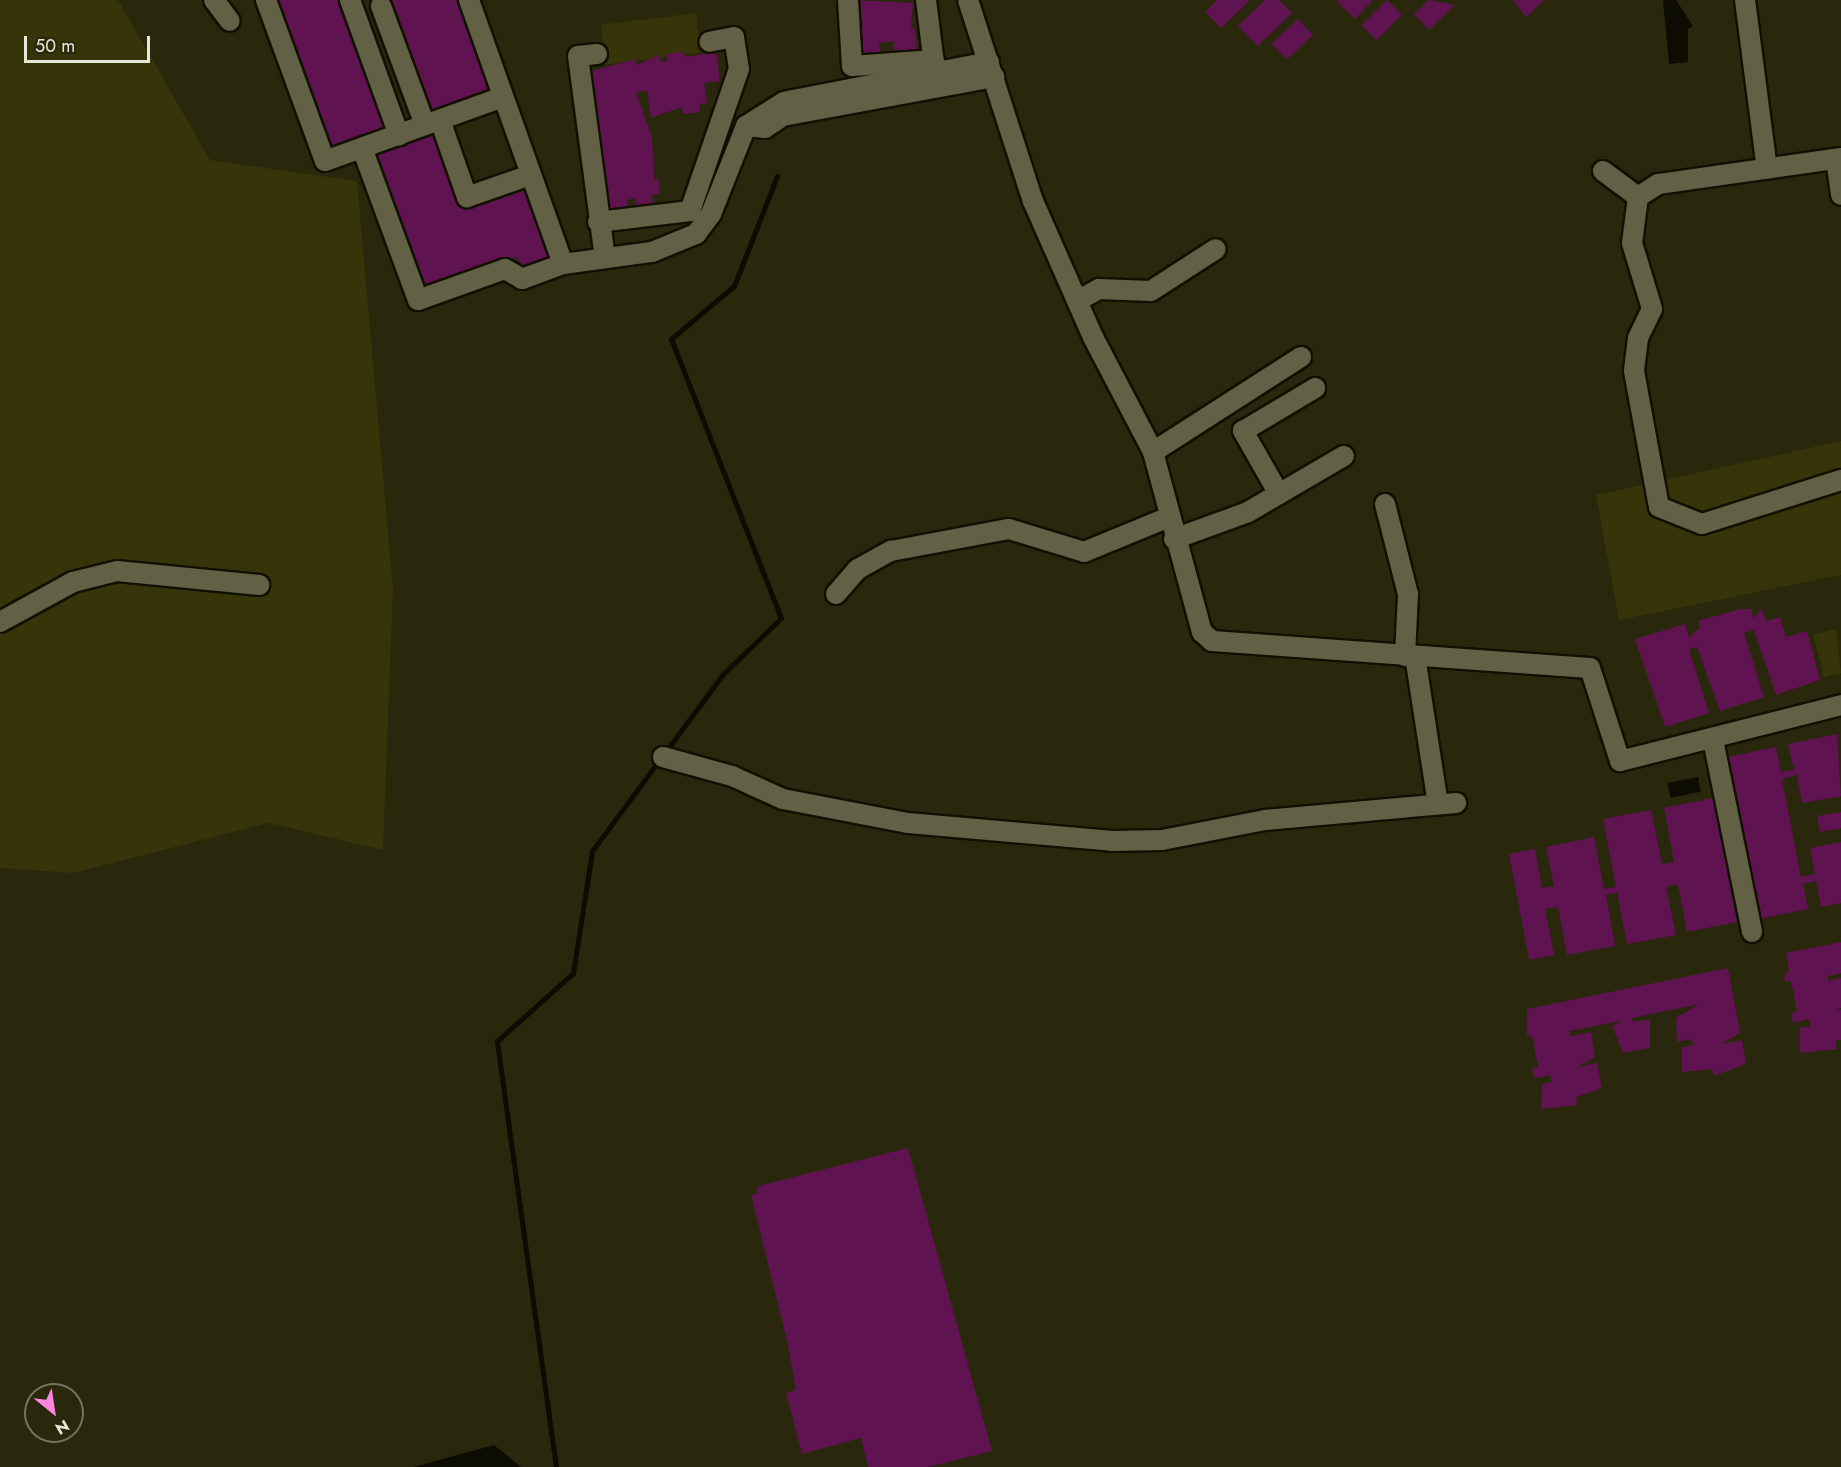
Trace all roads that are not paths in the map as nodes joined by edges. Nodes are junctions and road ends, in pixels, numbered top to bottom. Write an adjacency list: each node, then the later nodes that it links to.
1 (214, 0): 10 (street)
2 (266, 0): 19 (street)
3 (350, 0): 18 (street)
4 (469, 0): 15 (street)
5 (848, 0): 13 (street)
6 (926, 0): 13 (street)
7 (968, 0): 14 (street)
8 (1745, 0): 21 (street)
9 (381, 6): 16 (street)
10 (230, 21)
11 (709, 42): 26 (street)
12 (597, 54): 26 (street)
13 (935, 66): 14 (street); 17 (street)
14 (992, 70): 17 (street); 30 (street)
15 (503, 97): 16 (street); 23 (street)
16 (432, 123): 18 (street); 23 (street)
17 (746, 126): 28 (street)
18 (399, 135): 19 (street)
19 (362, 148): 29 (street)
20 (1838, 158): 21 (street); 24 (street)
21 (1767, 169): 25 (street)
22 (1603, 171): 25 (street)
23 (530, 175): 29 (street)
24 (1841, 195)
25 (1638, 197): 35 (street)
26 (598, 222): 28 (street)
27 (1216, 249): 30 (street)
28 (605, 258): 29 (street)
29 (563, 264)
30 (1077, 301): 33 (street)
31 (1301, 357): 33 (street)
32 (1315, 388): 36 (street)
33 (1153, 452): 38 (street)
34 (1344, 456): 36 (street)
35 (1841, 480)
36 (1279, 494): 39 (street)
37 (1385, 504): 43 (street)
38 (1167, 518): 39 (street); 41 (street)
39 (1174, 539): 43 (street)
40 (259, 585): 42 (street)
41 (836, 594)
42 (0, 622)
43 (1410, 656): 45 (street); 46 (street)
44 (1841, 705): 45 (street)
45 (1713, 740): 47 (street)
46 (663, 757)
47 (1752, 932)

